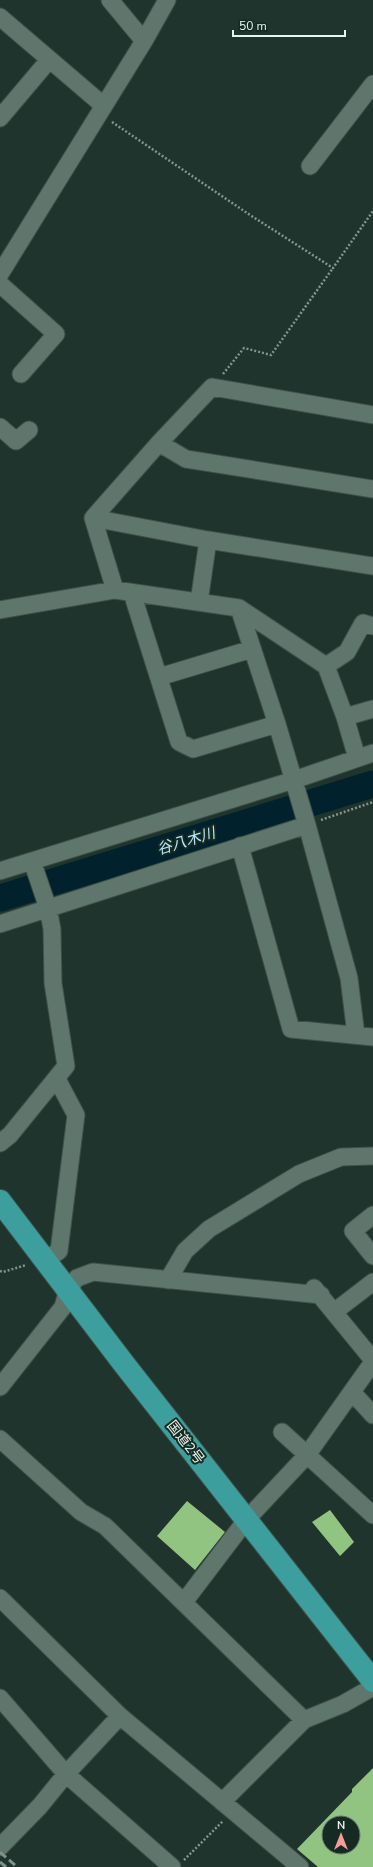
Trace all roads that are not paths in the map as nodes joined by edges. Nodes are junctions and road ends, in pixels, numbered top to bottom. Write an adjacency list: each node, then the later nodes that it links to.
1 (110, 0): 4 (street)
2 (167, 0): 4 (street)
3 (0, 18): 5 (street)
4 (144, 41): 7 (street)
5 (50, 60): 7 (street); 8 (street)
6 (373, 84): 9 (street)
7 (101, 110): 10 (street)
8 (0, 118)
9 (310, 166)
10 (0, 274)
11 (0, 284): 12 (street)
12 (21, 374)
13 (373, 415): 16 (street)
14 (0, 427): 15 (street)
15 (29, 430)
16 (158, 443): 17 (street); 18 (street)
17 (373, 488)
18 (92, 518): 19 (street); 21 (street)
19 (208, 540): 20 (street); 23 (street)
20 (373, 566)
21 (115, 590): 22 (street); 25 (street)
22 (132, 593): 23 (street); 29 (street)
23 (199, 602): 24 (street)
24 (239, 608): 27 (street); 28 (street)
25 (0, 610)
26 (373, 626): 28 (street)
27 (252, 649): 29 (street); 32 (street)
28 (326, 666): 31 (street)
29 (159, 676): 32 (street)
30 (373, 709): 31 (street)
31 (345, 717): 33 (street)
32 (277, 724): 34 (street)
33 (365, 755): 34 (street)
34 (294, 780): 35 (street); 37 (street)
35 (307, 825): 36 (street); 41 (street)
36 (240, 846): 39 (street); 41 (street)
37 (32, 861): 38 (street); 39 (street)
38 (0, 871)
39 (48, 908): 40 (street); 43 (street)
40 (0, 924)
41 (356, 1035): 42 (street)
42 (373, 1037)
43 (57, 1079): 44 (street); 49 (street)
44 (0, 1143)
45 (373, 1156): 50 (street)
46 (0, 1201): 49 (highway, 国道2号)
47 (373, 1215): 48 (street)
48 (373, 1256)
49 (45, 1260): 52 (highway, 国道2号)
50 (168, 1280): 52 (street); 53 (street)
51 (373, 1282): 53 (street)
52 (68, 1289): 55 (street); 62 (highway, 国道2号)
53 (334, 1312): 54 (street)
54 (373, 1361): 56 (street)
55 (0, 1386)
56 (352, 1392): 57 (street); 60 (street)
57 (373, 1415)
58 (282, 1432): 60 (street)
59 (0, 1439): 64 (street)
60 (307, 1455): 61 (street); 62 (street)
61 (373, 1514)
62 (247, 1519): 64 (street); 65 (highway, 国道2号)
63 (0, 1598): 68 (street)
64 (184, 1602): 69 (street)
65 (373, 1681)
66 (373, 1687): 69 (street)
67 (0, 1698): 70 (street)
68 (120, 1716): 70 (street); 71 (street)
69 (304, 1720): 71 (street)
70 (66, 1774): 72 (street); 73 (street)
71 (228, 1806): 74 (street)
72 (0, 1847)
73 (177, 1864)
74 (300, 1867)

